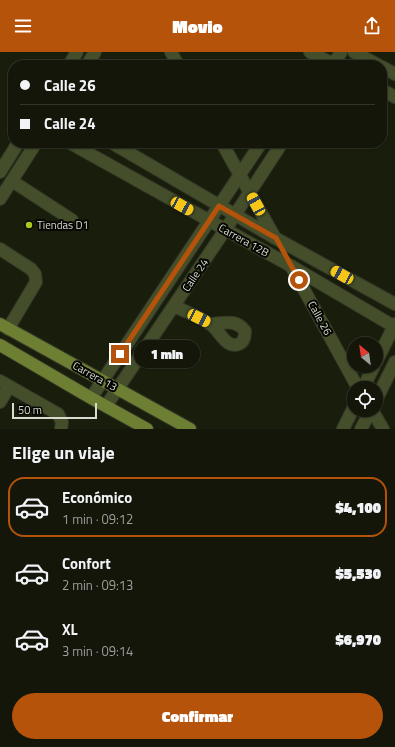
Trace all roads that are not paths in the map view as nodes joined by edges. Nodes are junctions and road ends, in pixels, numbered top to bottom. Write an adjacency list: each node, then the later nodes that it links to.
1 (354, 52): 2 (street)
2 (369, 60)
3 (15, 148): 10 (street)
4 (33, 148): 12 (street)
5 (79, 148): 18 (street, Carrera 12B)
6 (125, 148): 15 (street, Carrera 12B)
7 (225, 148): 11 (street, Calle 26)
8 (258, 148): 11 (street, Calle 24)
9 (279, 148): 13 (street, Calle 24)
10 (0, 172)
11 (240, 175): 13 (street, Calle 26); 15 (street, Calle 24)
12 (12, 181): 14 (street); 17 (street)
13 (250, 192): 16 (street, Calle 24); 20 (street, Calle 26)
14 (0, 199)
15 (219, 206): 16 (street, Carrera 12B); 18 (street, Calle 24)
16 (235, 215): 19 (street, Calle 24); 20 (street, Carrera 12B)
17 (72, 220)
18 (209, 221): 19 (street, Carrera 12B); 31 (street, Calle 24)
19 (225, 230): 22 (street, Carrera 12B); 24 (street, Calle 24)
20 (276, 238): 22 (street, Calle 26); 23 (street, Carrera 12B)
21 (0, 249): 26 (street)
22 (291, 266): 27 (street, Carrera 12B); 32 (street, Calle 26)
23 (395, 304)
24 (174, 306): 25 (street); 35 (street, Calle 24)
25 (211, 324)
26 (4, 326): 31 (main road, Carrera 13)
27 (395, 326): 29 (street)
28 (0, 344): 36 (main road, Carrera 13)
29 (383, 349)
30 (395, 362): 34 (street)
31 (102, 380): 35 (main road, Carrera 13); 36 (street, Calle 24)
32 (354, 381)
33 (5, 384): 37 (street); 42 (street)
34 (383, 386)
35 (117, 388): 38 (street, Calle 24); 44 (main road, Carrera 13)
36 (90, 398): 38 (main road, Carrera 13)
37 (0, 402)
38 (106, 406): 43 (main road, Carrera 13)
39 (349, 417): 45 (street)
40 (367, 417): 46 (street)
41 (375, 417): 47 (street)
42 (61, 429)
43 (148, 429)
44 (190, 429)
45 (343, 429)
46 (361, 429)
47 (383, 429)

